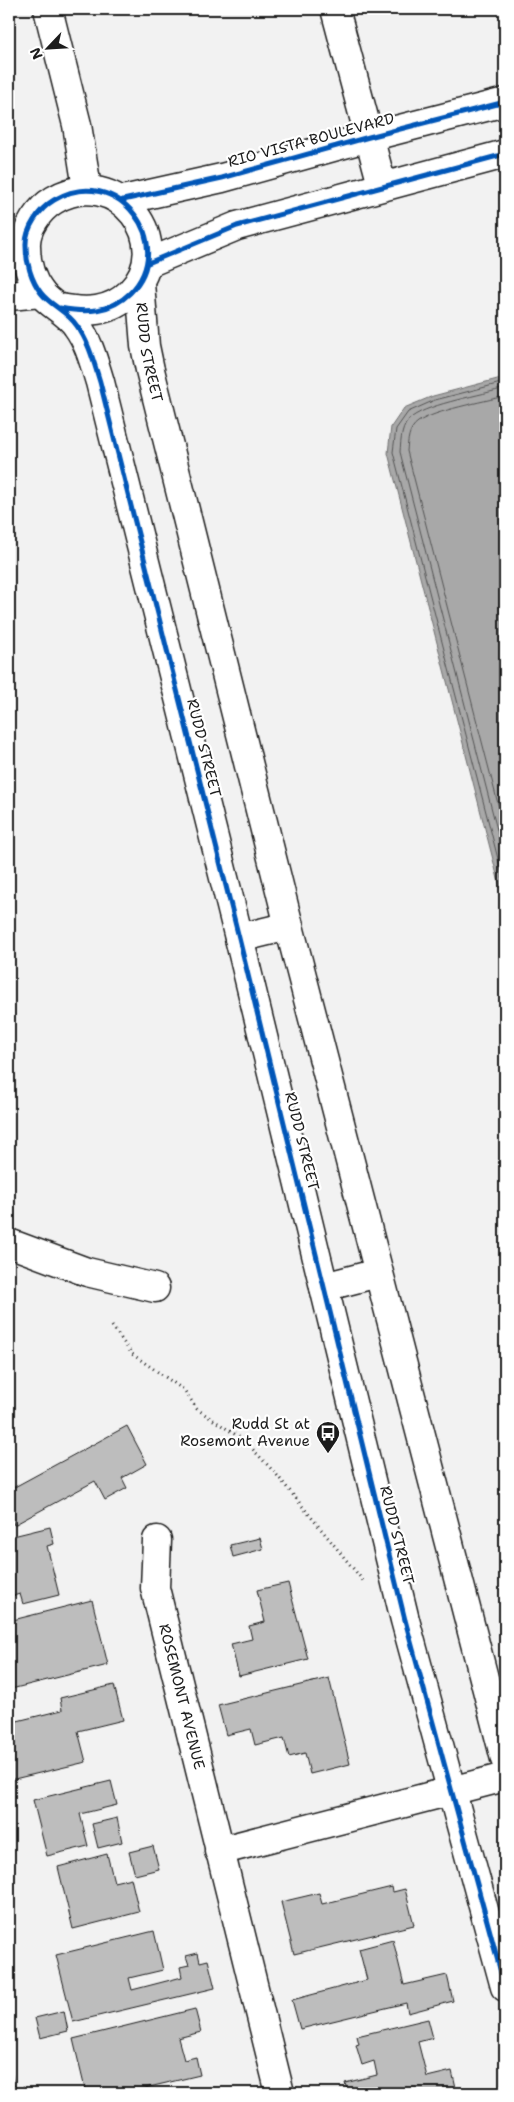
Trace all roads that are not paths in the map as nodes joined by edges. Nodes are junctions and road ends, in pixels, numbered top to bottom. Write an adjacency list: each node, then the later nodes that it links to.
1 (48, 9): 7 (street)
2 (335, 9): 4 (street)
3 (505, 102): 4 (street, RIO VISTA BOULEVARD)
4 (369, 136): 6 (street); 8 (street, RIO VISTA BOULEVARD)
5 (505, 154): 6 (street)
6 (382, 185): 10 (street)
7 (87, 188): 8 (street); 9 (street)
8 (123, 200): 10 (street)
9 (20, 229): 12 (street)
10 (144, 272): 12 (street); 13 (street, RUDD STREET)
11 (9, 296): 12 (street)
12 (51, 301): 14 (street, RUDD STREET)
13 (289, 926): 14 (street); 16 (street, RUDD STREET)
14 (239, 938): 17 (street, RUDD STREET)
15 (9, 1243): 18 (street)
16 (378, 1273): 17 (street); 20 (street, RUDD STREET)
17 (324, 1287): 22 (street, RUDD STREET)
18 (155, 1288)
19 (156, 1540): 23 (street, ROSEMONT AVENUE)
20 (505, 1759)
21 (505, 1777): 22 (street)
22 (452, 1791): 23 (street); 24 (street, RUDD STREET)
23 (219, 1851): 25 (street, ROSEMONT AVENUE)
24 (505, 1987)
25 (280, 2093)

